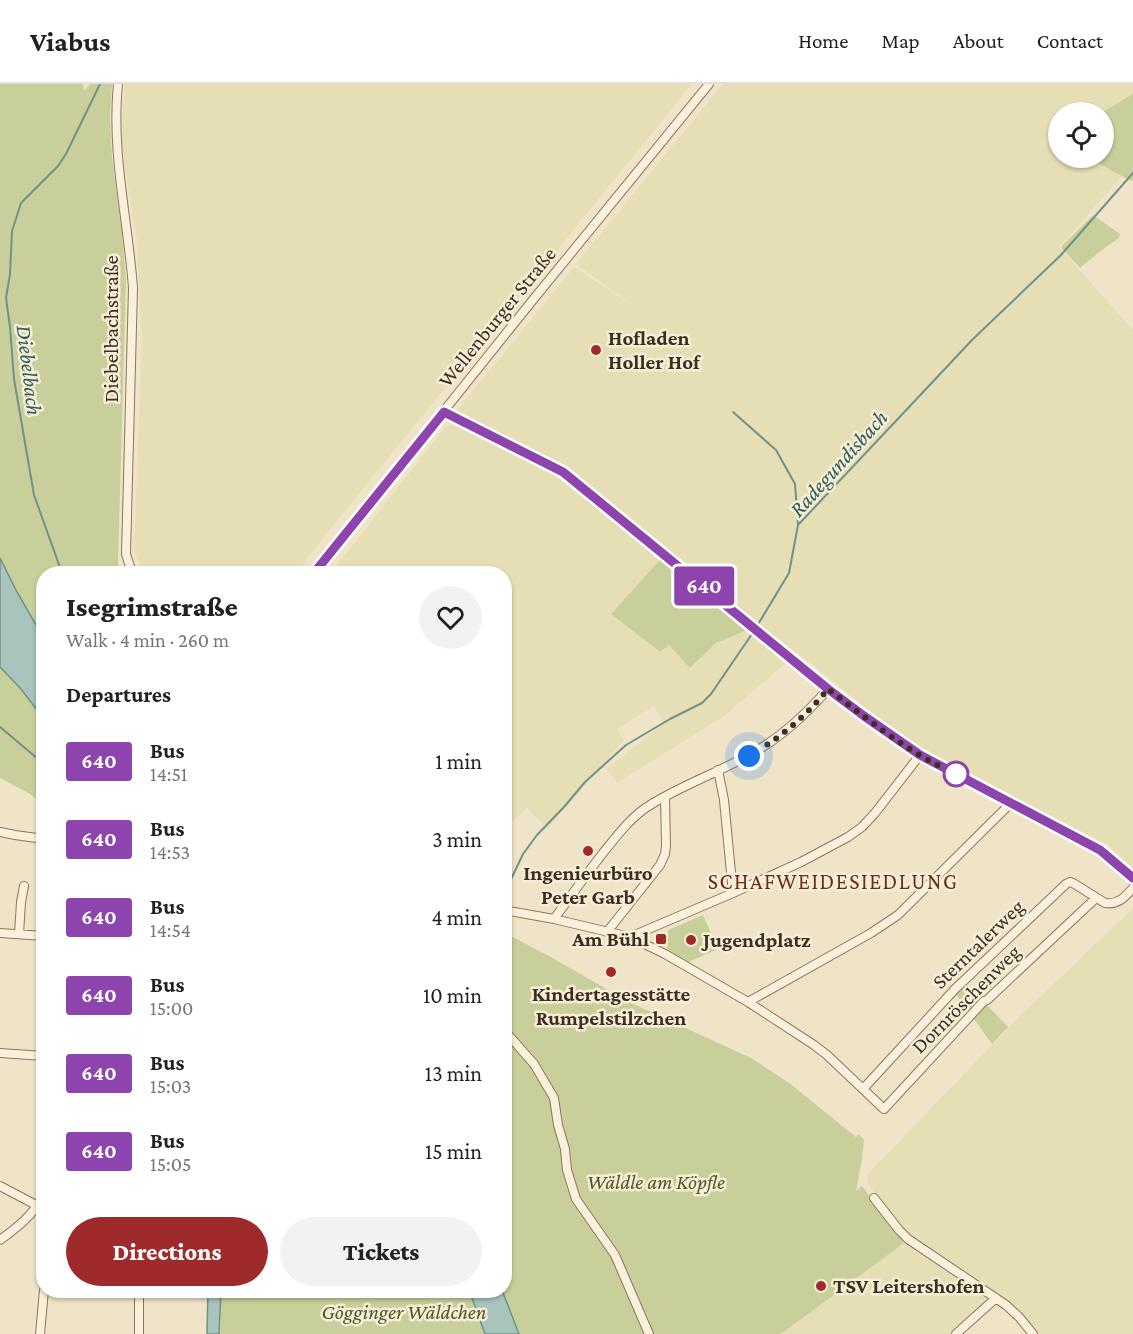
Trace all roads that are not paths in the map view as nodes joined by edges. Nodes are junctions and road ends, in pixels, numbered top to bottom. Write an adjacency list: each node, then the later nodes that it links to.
1 (118, 84): 4 (street, Diebelbachstraße)
2 (710, 84): 3 (street, Wellenburger Straße)
3 (444, 412): 5 (street, Wellenburger Straße); 6 (street)
4 (130, 566)
5 (320, 566)
6 (828, 689): 7 (street); 8 (street)
7 (920, 755): 10 (street); 16 (street)
8 (718, 770): 9 (street); 16 (street)
9 (665, 798): 19 (street); 20 (street)
10 (1011, 803): 13 (street); 25 (street)
11 (0, 832): 12 (street)
12 (36, 838)
13 (1133, 878)
14 (24, 886): 22 (street)
15 (1133, 888): 17 (street, Sterntalerweg)
16 (733, 893): 24 (street)
17 (1096, 897): 29 (street, Sterntalerweg); 29 (street, Dornröschenweg)
18 (512, 911): 19 (street)
19 (554, 919): 20 (street)
20 (607, 932): 24 (street)
21 (0, 933): 22 (street)
22 (19, 934): 23 (street)
23 (36, 935)
24 (630, 937): 25 (street)
25 (748, 1002): 29 (street)
26 (512, 1039): 40 (street)
27 (0, 1053): 28 (street)
28 (36, 1055)
29 (863, 1089)
30 (0, 1186): 32 (street)
31 (874, 1198): 37 (street)
32 (36, 1203)
33 (36, 1210): 34 (street)
34 (0, 1240)
35 (43, 1298): 38 (street)
36 (139, 1298): 39 (street)
37 (996, 1298): 41 (street); 42 (street)
38 (40, 1334)
39 (139, 1334)
40 (649, 1334)
41 (956, 1334)
42 (1034, 1334)

